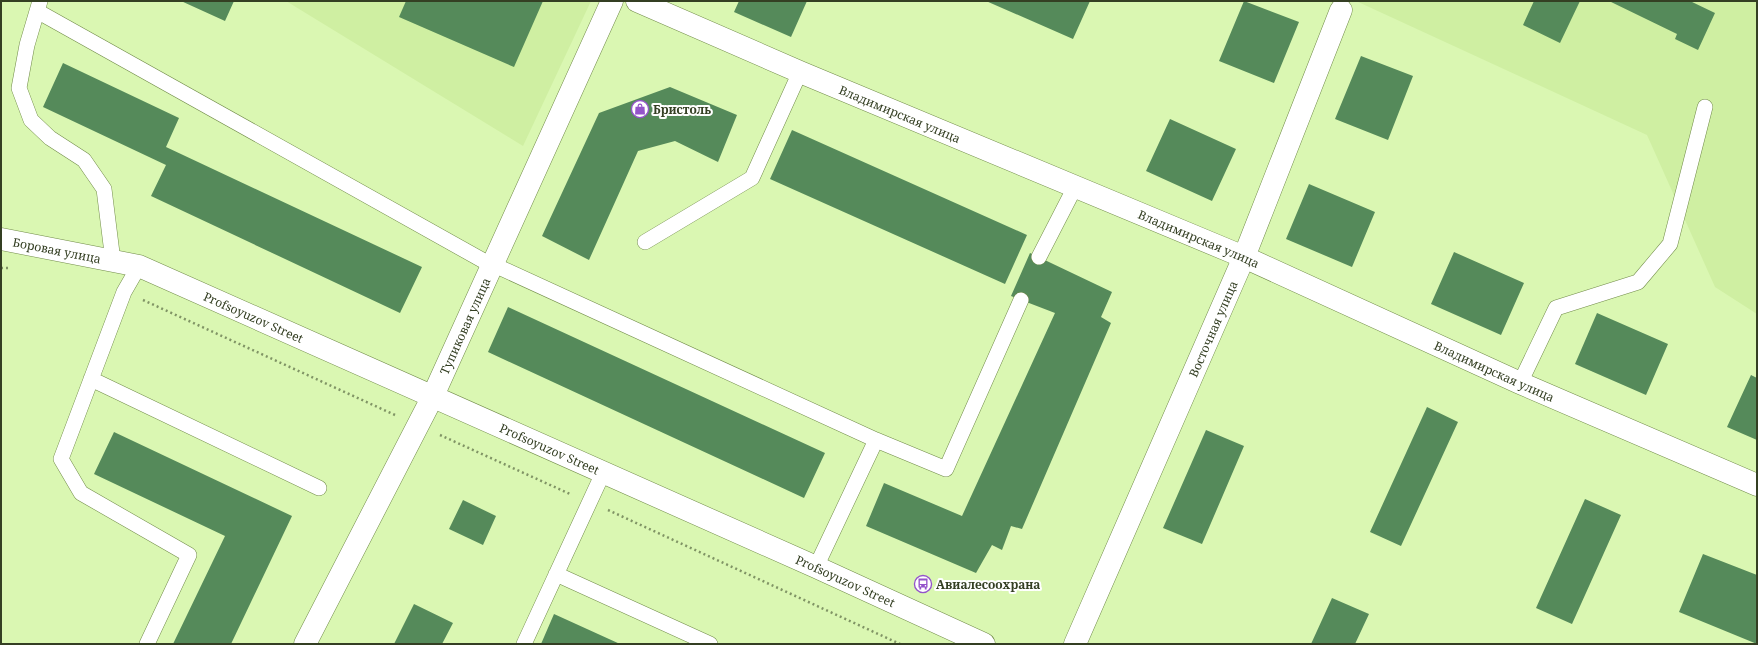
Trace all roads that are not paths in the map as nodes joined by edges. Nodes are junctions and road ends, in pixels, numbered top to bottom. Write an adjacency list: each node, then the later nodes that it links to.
1 (612, 1): 13 (street, Тупиковая улица)
2 (637, 1): 5 (street, Владимирская улица)
3 (39, 6): 12 (lane); 13 (lane)
4 (1341, 10): 11 (street, Восточная улица)
5 (800, 72): 7 (street, Владимирская улица); 9 (lane)
6 (1705, 107): 17 (lane)
7 (1075, 187): 10 (lane); 11 (street, Владимирская улица)
8 (1, 239): 12 (street, Боровая улица)
9 (645, 242)
10 (1039, 257)
11 (1244, 257): 17 (street, Владимирская улица); 30 (street, Восточная улица)
12 (113, 261): 14 (street, Profsoyuzov Street)
13 (492, 264): 18 (street, Тупиковая улица); 19 (lane)
14 (139, 266): 16 (lane); 18 (street, Profsoyuzov Street)
15 (1021, 300): 19 (lane)
16 (91, 379): 22 (lane); 25 (lane)
17 (1520, 383): 21 (street, Владимирская улица)
18 (432, 398): 20 (street, Profsoyuzov Street); 26 (street, Тупиковая улица)
19 (876, 440): 23 (lane)
20 (603, 473): 23 (street, Profsoyuzov Street); 24 (lane)
21 (1757, 485)
22 (319, 488)
23 (816, 567): 29 (street, Profsoyuzov Street)
24 (556, 574): 27 (lane); 28 (lane)
25 (147, 644)
26 (305, 644)
27 (524, 644)
28 (710, 644)
29 (984, 644)
30 (1075, 644)

